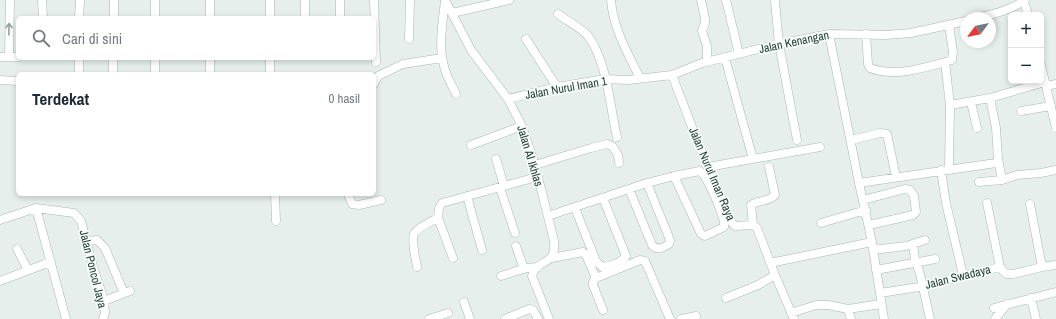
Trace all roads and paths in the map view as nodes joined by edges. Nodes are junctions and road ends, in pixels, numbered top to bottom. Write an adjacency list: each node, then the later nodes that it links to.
1 (10, 0): 41 (street, one-way to 1)
2 (42, 0): 23 (street)
3 (80, 0): 24 (street)
4 (114, 0): 25 (street)
5 (156, 0): 26 (street)
6 (210, 0): 27 (street)
7 (270, 0): 28 (street)
8 (304, 0): 29 (street)
9 (340, 0): 30 (street)
10 (374, 0): 31 (street)
11 (410, 0): 37 (street)
12 (445, 0): 20 (street, Jalan Al Ikhlas); 43 (street)
13 (611, 0): 59 (street)
14 (701, 0): 50 (street)
15 (726, 0): 39 (street)
16 (1025, 0): 19 (street); 21 (street)
17 (505, 1): 20 (street)
18 (775, 1): 38 (street)
19 (1027, 12)
20 (452, 13): 69 (street, Jalan Al Ikhlas)
21 (996, 13)
22 (558, 14): 60 (street)
23 (43, 16)
24 (79, 16)
25 (114, 16)
26 (155, 16)
27 (210, 16)
28 (270, 16)
29 (305, 16)
30 (340, 16)
31 (375, 16)
32 (960, 22): 33 (street, Jalan Kenangan)
33 (949, 25): 35 (street, Jalan Kenangan); 51 (street)
34 (829, 34): 35 (street, Jalan Kenangan); 38 (street, Jalan Kenangan); 79 (street)
35 (866, 34): 51 (street)
36 (526, 38): 66 (street)
37 (409, 40)
38 (779, 44): 39 (street, Jalan Kenangan); 78 (street)
39 (738, 54): 44 (street, Jalan Kenangan)
40 (0, 57): 41 (street)
41 (9, 57): 42 (street)
42 (16, 57)
43 (442, 58): 62 (street); 67 (street)
44 (726, 58): 50 (street, Jalan Kenangan); 83 (street)
45 (79, 60): 52 (street)
46 (113, 60): 53 (street)
47 (155, 60): 54 (street)
48 (210, 60): 55 (street)
49 (270, 60): 56 (street)
50 (707, 62): 57 (street, Jalan Kenangan)
51 (945, 62): 71 (street)
52 (79, 71)
53 (113, 72)
54 (155, 72)
55 (210, 72)
56 (270, 72)
57 (672, 75): 59 (street, Jalan Nurul Iman 1); 87 (street, Jalan Nurul Iman Raya)
58 (1044, 76): 64 (street)
59 (640, 78): 60 (street, Jalan Nurul Iman 1)
60 (605, 79): 66 (street, Jalan Nurul Iman 1); 77 (street)
61 (0, 80): 63 (street)
62 (376, 80)
63 (16, 81)
64 (1046, 84): 65 (street); 68 (street); 72 (street)
65 (1056, 84)
66 (557, 87): 69 (street, Jalan Nurul Iman 1)
67 (456, 94)
68 (990, 98): 70 (street); 84 (street)
69 (508, 99): 74 (street, Jalan Al Ikhlas)
70 (971, 102): 71 (street); 75 (street)
71 (950, 105): 89 (street)
72 (1051, 106): 73 (street); 76 (street)
73 (1021, 111)
74 (522, 126): 80 (street); 86 (street, Jalan Al Ikhlas)
75 (977, 128)
76 (1056, 128)
77 (617, 137)
78 (797, 140)
79 (851, 140): 93 (street); 97 (street)
80 (471, 145)
81 (820, 147): 83 (street)
82 (496, 159): 98 (street)
83 (753, 159): 87 (street)
84 (998, 159): 89 (street); 94 (street)
85 (619, 164): 86 (street)
86 (535, 165): 92 (street, Jalan Al Ikhlas)
87 (708, 168): 116 (street, Jalan Nurul Iman Raya)
88 (769, 168): 116 (street)
89 (945, 170): 93 (street); 141 (street)
90 (1056, 170): 94 (street)
91 (674, 176): 91 (street); 96 (street)
92 (537, 177): 98 (street); 111 (street, Jalan Al Ikhlas)
93 (896, 177): 97 (street)
94 (1002, 180): 95 (street)
95 (979, 182)
96 (647, 183): 99 (street); 99 (street)
97 (858, 183): 105 (street)
98 (502, 187): 102 (street); 118 (street)
99 (629, 189): 103 (street)
100 (275, 196): 114 (street)
101 (349, 196): 104 (street)
102 (467, 196): 112 (street); 125 (street)
103 (603, 198): 109 (street); 109 (street)
104 (381, 200)
105 (863, 200): 110 (street); 117 (street)
106 (987, 203): 135 (street)
107 (1030, 204): 136 (street)
108 (36, 208): 113 (street, Jalan Poncol Jaya); 120 (street, Jalan Poncol Jaya); 129 (street)
109 (575, 208): 111 (street)
110 (866, 210): 115 (street); 117 (street)
111 (548, 216): 127 (street, Jalan Al Ikhlas)
112 (438, 218): 126 (street); 133 (street)
113 (0, 220)
114 (276, 221)
115 (820, 223)
116 (753, 225): 130 (street, Jalan Nurul Iman Raya)
117 (869, 225): 123 (street)
118 (515, 233)
119 (925, 240): 121 (street)
120 (86, 241): 150 (street, Jalan Poncol Jaya); 150 (street)
121 (913, 244): 123 (street); 131 (street)
122 (516, 246): 137 (street)
123 (872, 246): 130 (street); 139 (street)
124 (17, 249): 138 (street)
125 (482, 250)
126 (453, 258)
127 (552, 258): 134 (street); 143 (street)
128 (935, 260): 131 (street)
129 (50, 262): 138 (street); 160 (street)
130 (770, 263): 140 (street, Jalan Nurul Iman Raya)
131 (916, 263): 139 (street); 145 (street)
132 (1056, 265): 136 (street, Jalan Swadaya)
133 (417, 267)
134 (538, 267): 137 (street); 166 (street)
135 (1000, 267): 136 (street, Jalan Swadaya); 141 (street, Jalan Swadaya)
136 (1042, 267)
137 (524, 269): 142 (street)
138 (28, 270): 144 (street)
139 (876, 270): 147 (street)
140 (775, 275): 148 (street); 159 (street, Jalan Nurul Iman Raya)
141 (963, 275): 145 (street, Jalan Swadaya)
142 (501, 276)
143 (596, 278): 156 (street); 167 (street)
144 (0, 281)
145 (922, 286): 147 (street, Jalan Swadaya); 171 (street)
146 (1056, 292): 149 (street)
147 (880, 293): 152 (street)
148 (726, 298)
149 (1031, 298): 153 (street); 173 (street)
150 (104, 301): 161 (street, Jalan Poncol Jaya)
151 (464, 302): 163 (street)
152 (881, 304): 155 (street); 170 (street)
153 (1007, 304): 154 (street); 172 (street)
154 (994, 308)
155 (848, 309): 159 (street); 169 (street)
156 (603, 310)
157 (448, 313): 162 (street)
158 (696, 316): 168 (street)
159 (792, 316)
160 (66, 319)
161 (103, 319)
162 (429, 319)
163 (470, 319)
164 (505, 319): 165 (street)
165 (538, 319)
166 (549, 319)
167 (669, 319)
168 (681, 319)
169 (851, 319)
170 (884, 319)
171 (930, 319)
172 (995, 319)
173 (1036, 319)

